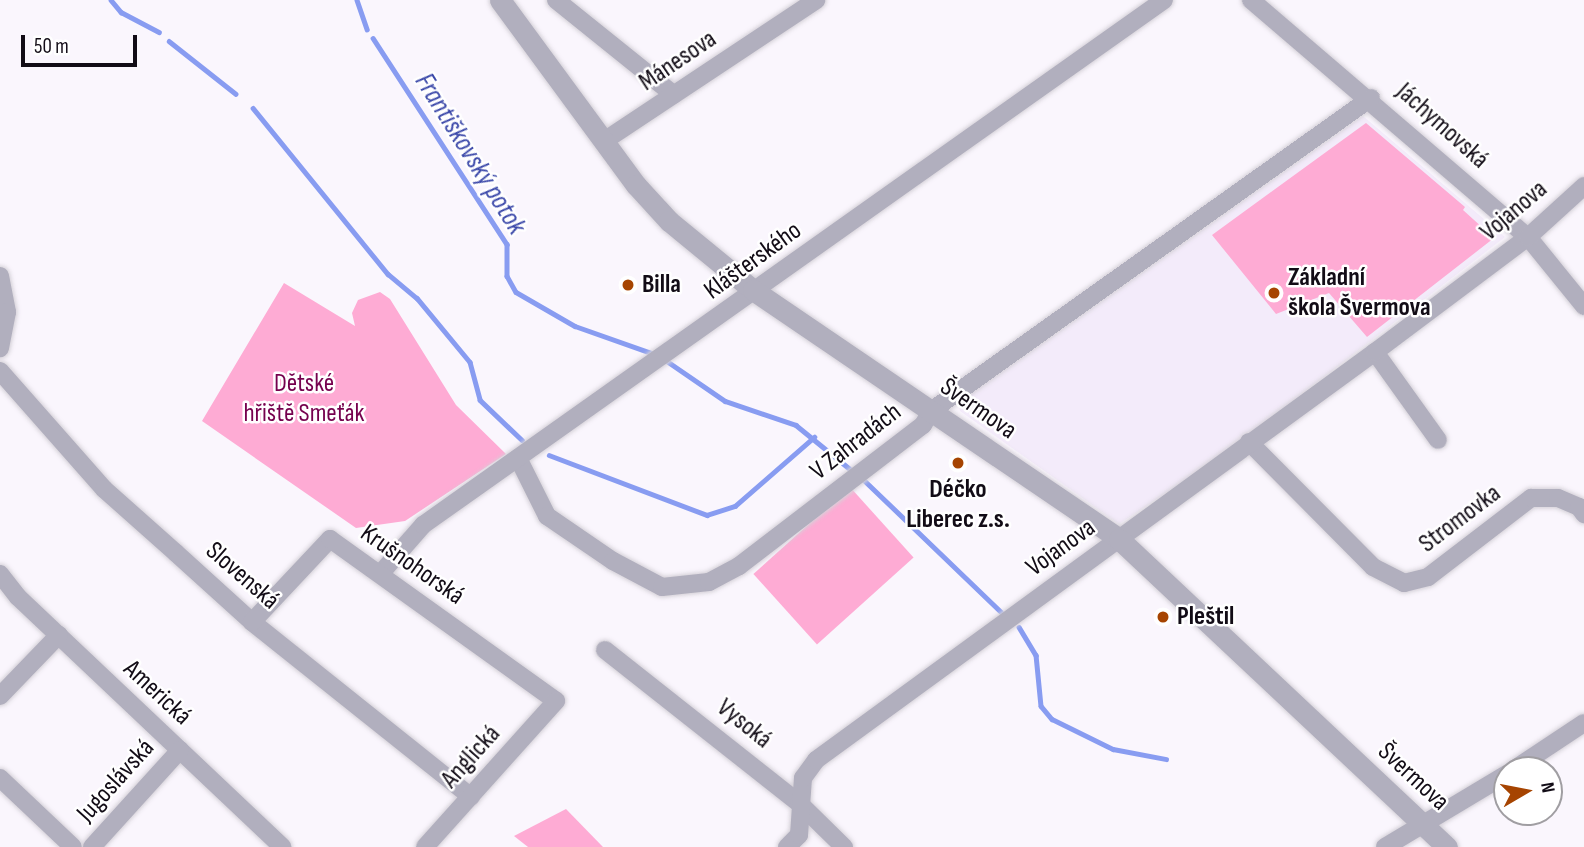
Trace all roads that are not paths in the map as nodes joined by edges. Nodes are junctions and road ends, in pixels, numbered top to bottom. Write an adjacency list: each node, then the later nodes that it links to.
1 (500, 0): 8 (street, Švermova)
2 (556, 0): 6 (street)
3 (816, 0): 6 (street, Mánesova)
4 (1164, 0): 12 (street, Klášterského)
5 (1251, 0): 7 (street, Jáchymovská)
6 (674, 95): 8 (street, Mánesova)
7 (1371, 98): 10 (street, Jáchymovská); 17 (street, V Zahradách)
8 (604, 141): 12 (street, Švermova)
9 (1584, 186): 10 (street, Vojanova)
10 (1528, 237): 13 (street, Jáchymovská); 15 (street, Vojanova)
11 (0, 276): 14 (street)
12 (753, 290): 17 (street, Švermova); 20 (street, Klášterského)
13 (1584, 306)
14 (0, 348)
15 (1375, 352): 18 (street); 19 (street, Vojanova)
16 (0, 371): 25 (street, Slovenská)
17 (931, 411): 20 (street, V Zahradách); 22 (street, Švermova)
18 (1438, 440)
19 (1249, 442): 21 (street, Stromovka); 22 (street, Vojanova)
20 (518, 458): 23 (street, Klášterského)
21 (1584, 514)
22 (1119, 539): 36 (street, Vojanova); 37 (street, Švermova)
23 (381, 573): 25 (street, Krušnohorská); 29 (street, Krušnohorská)
24 (0, 574): 26 (street, Americká)
25 (252, 622): 35 (street, Slovenská)
26 (59, 635): 28 (street); 31 (street, Americká)
27 (605, 650): 36 (street, Vysoká)
28 (0, 696)
29 (556, 701): 35 (street, Anglická)
30 (1584, 723): 32 (street)
31 (180, 750): 39 (street, Jugoslávská); 40 (street, Americká)
32 (1534, 756)
33 (0, 778): 38 (street)
34 (1493, 782): 37 (street)
35 (471, 797): 41 (street, Anglická)
36 (799, 803): 42 (street, Vojanova); 43 (street, Vysoká)
37 (1420, 823): 44 (street); 45 (street, Švermova)
38 (73, 847)
39 (92, 847)
40 (282, 847)
41 (425, 847)
42 (787, 847)
43 (844, 847)
44 (1385, 847)
45 (1447, 847)

